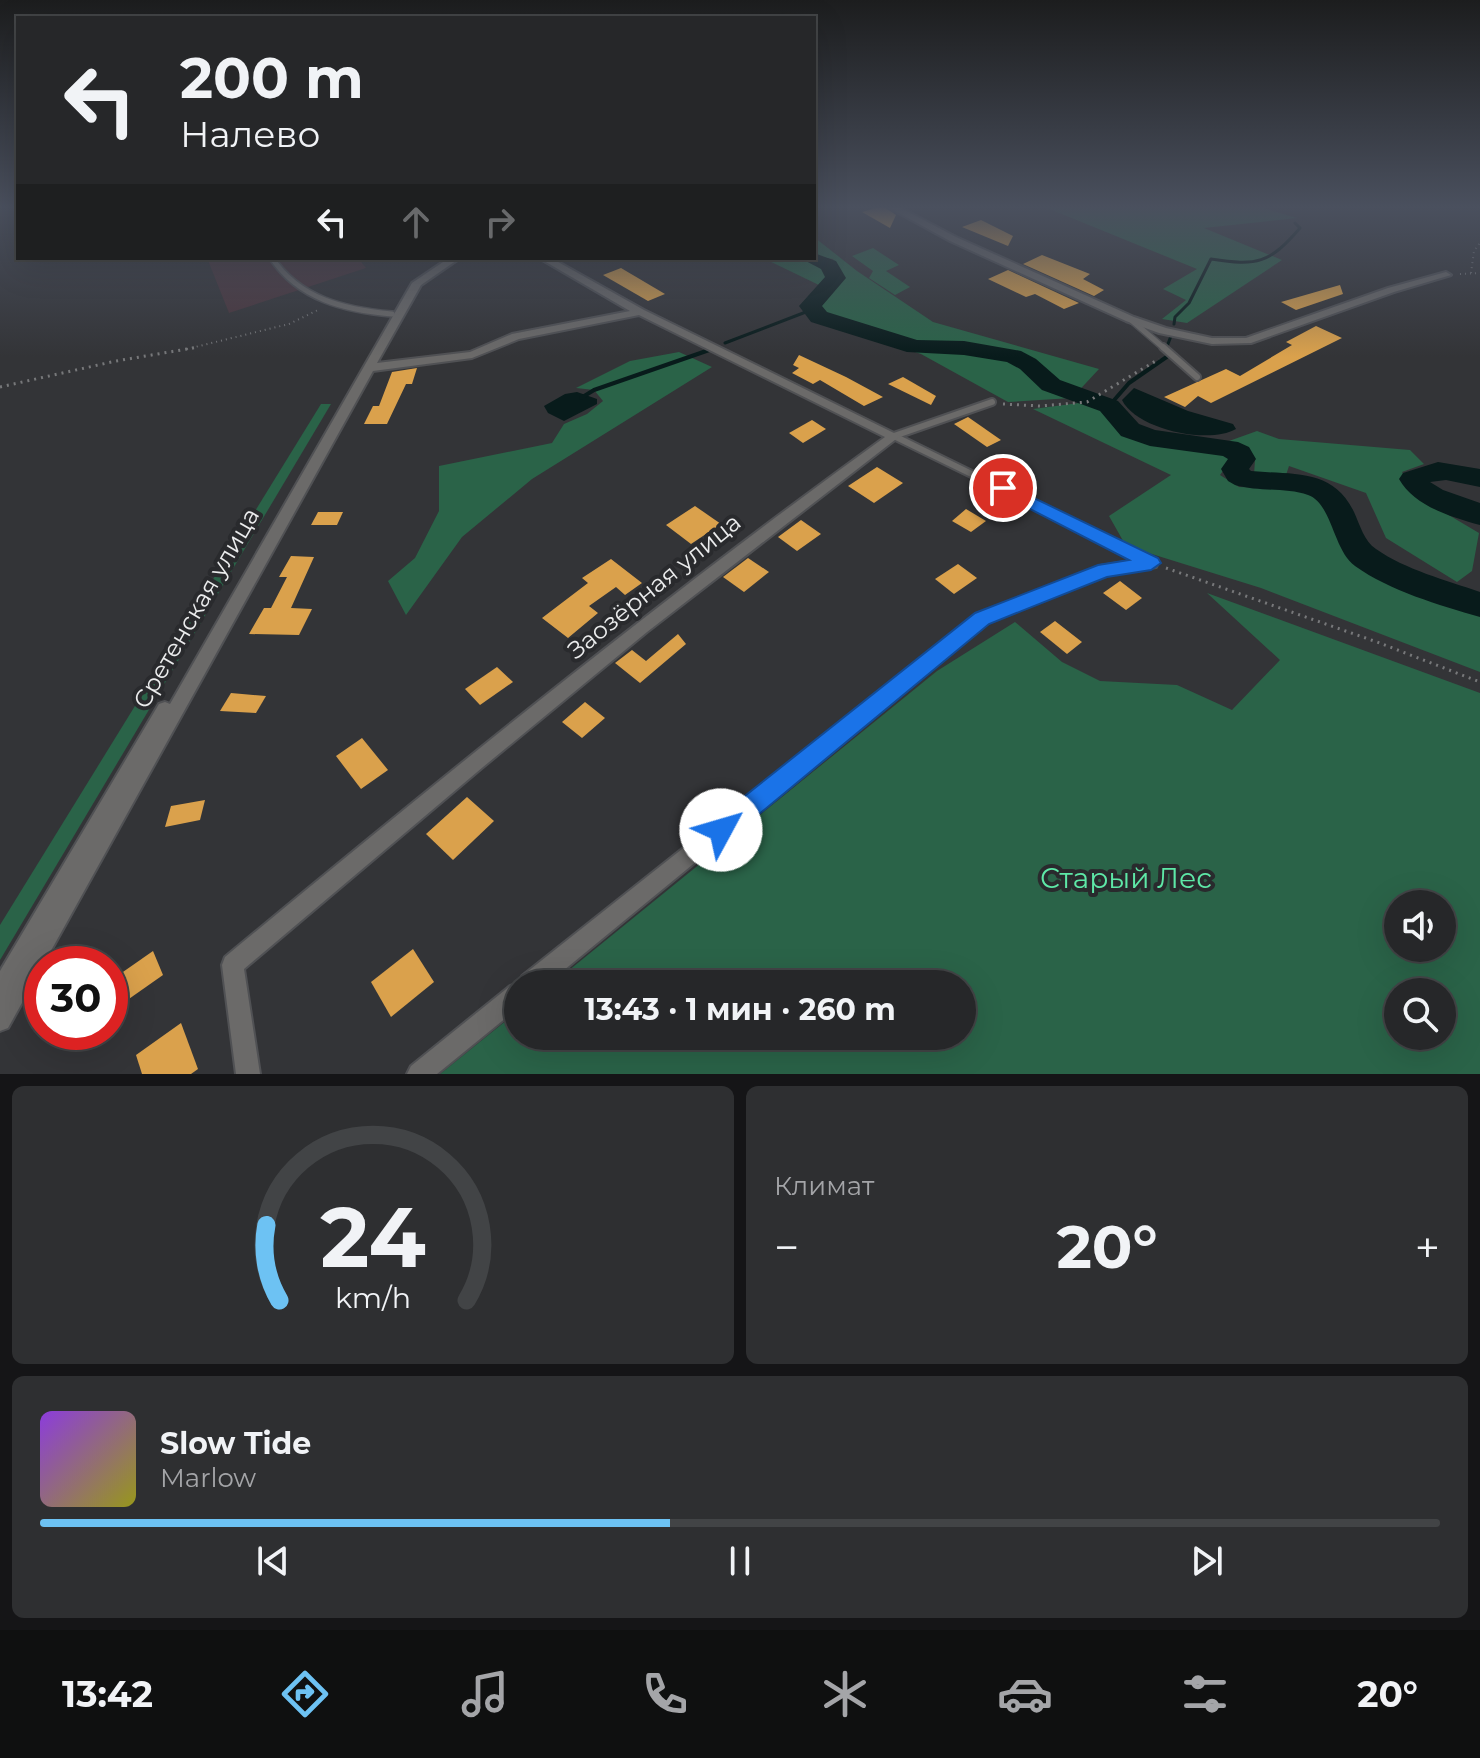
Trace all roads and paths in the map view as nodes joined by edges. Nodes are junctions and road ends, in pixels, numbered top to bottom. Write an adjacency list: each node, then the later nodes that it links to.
1 (991, 256): 12 (street)
2 (1473, 256): 7 (path)
3 (273, 260): 9 (lane)
4 (441, 260): 11 (street, Сретенская улица)
5 (452, 260): 14 (street)
6 (548, 260): 10 (street)
7 (1480, 273)
8 (1446, 275): 12 (street)
9 (333, 303): 11 (lane); 16 (path)
10 (640, 312): 14 (street); 18 (street)
11 (392, 314): 14 (street, Сретенская улица)
12 (1130, 319): 15 (lane)
13 (1165, 354): 17 (path)
14 (368, 368): 22 (street, Сретенская улица); 24 (street)
15 (1197, 377)
16 (0, 387)
17 (992, 402): 18 (lane)
18 (894, 436): 19 (lane); 25 (street, Заозёрная улица)
19 (1151, 563): 20 (path); 21 (street)
20 (1480, 682)
21 (547, 970)
22 (0, 992)
23 (504, 1005): 26 (street)
24 (0, 1020)
25 (248, 1074)
26 (419, 1074)

